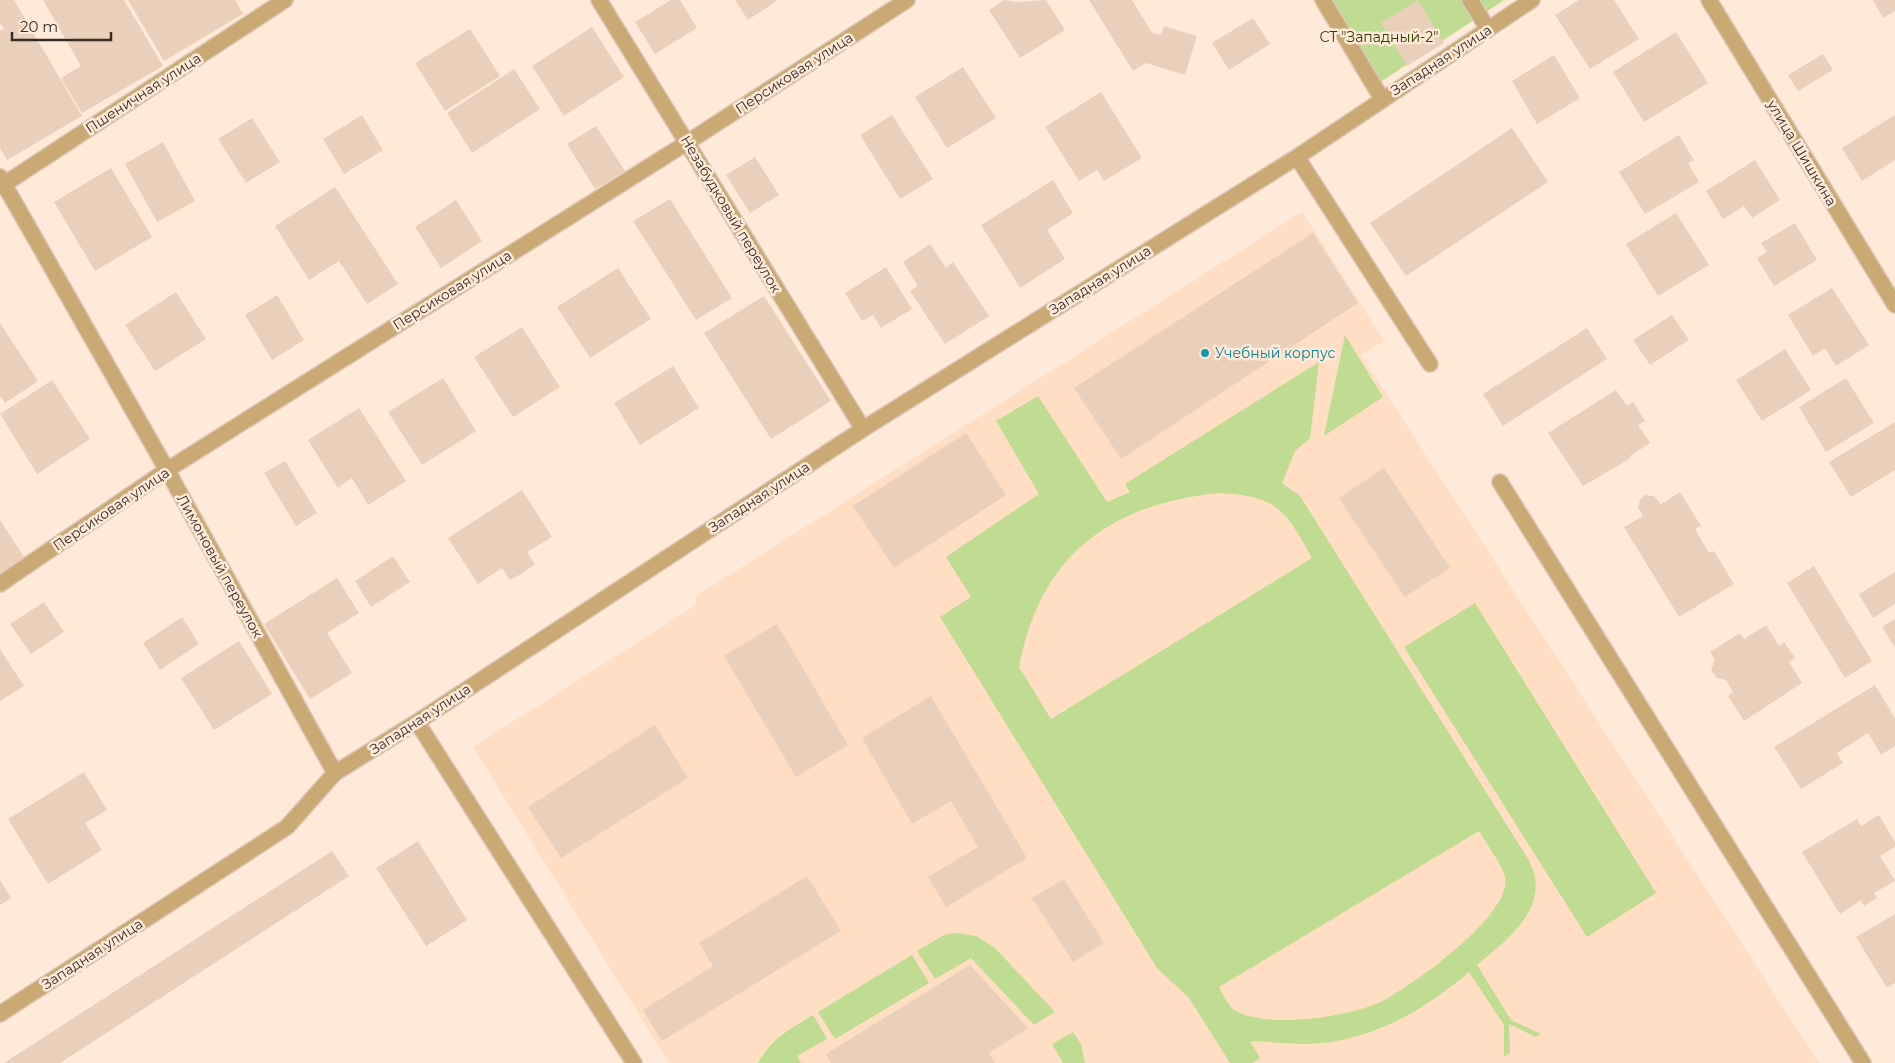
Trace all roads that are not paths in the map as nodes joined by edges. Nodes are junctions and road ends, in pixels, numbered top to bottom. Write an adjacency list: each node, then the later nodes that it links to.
1 (285, 0): 12 (street, Пшеничная улица)
2 (599, 0): 10 (street, Незабудковый переулок)
3 (907, 0): 10 (street, Персиковая улица)
4 (1323, 0): 9 (street)
5 (1470, 0): 8 (street)
6 (1532, 0): 8 (street, Западная улица)
7 (1709, 0): 13 (street, улица Шишкина)
8 (1488, 29): 9 (street, Западная улица)
9 (1382, 100): 11 (street, Западная улица)
10 (688, 142): 15 (street, Незабудковый переулок); 16 (street, Персиковая улица)
11 (1297, 157): 14 (street); 15 (street, Западная улица)
12 (1, 182): 16 (street, Лимоновый переулок)
13 (1895, 306)
14 (1430, 364)
15 (862, 429): 19 (street, Западная улица)
16 (167, 470): 18 (street, Персиковая улица); 20 (street, Лимоновый переулок)
17 (1500, 482): 23 (street)
18 (0, 584)
19 (417, 722): 20 (street, Западная улица); 22 (street)
20 (335, 773): 21 (street, Западная улица)
21 (0, 1014)
22 (634, 1063)
23 (1863, 1063)

